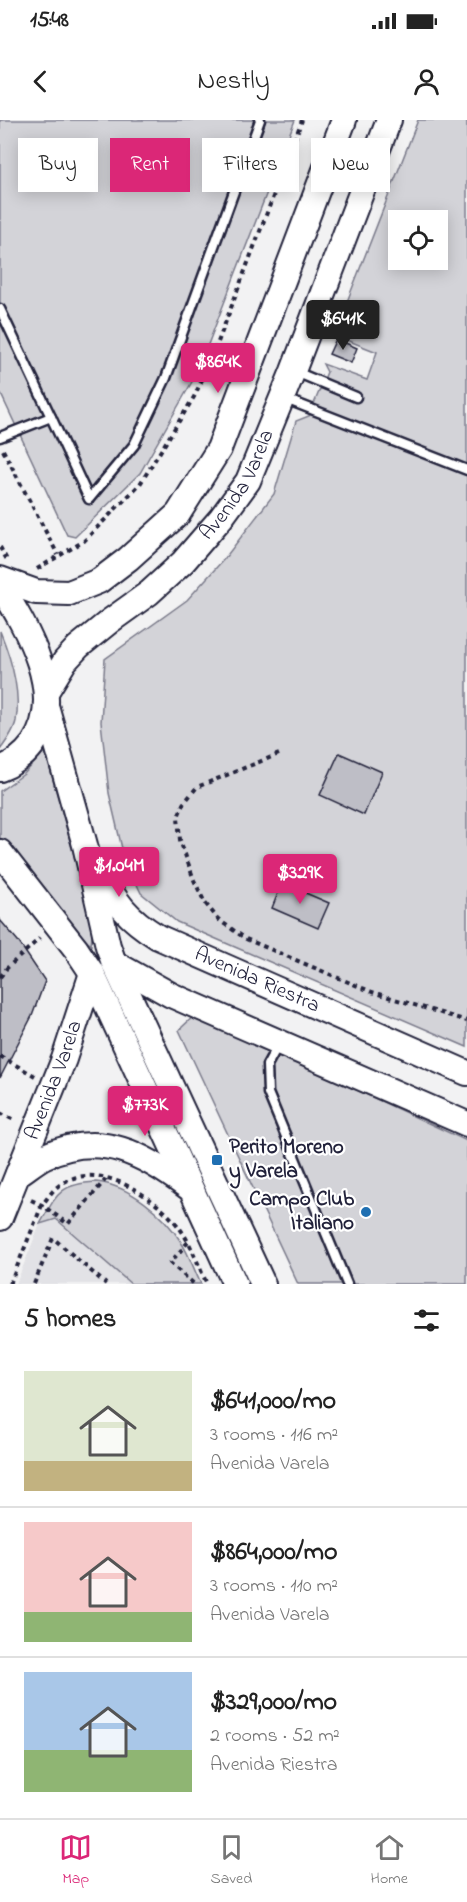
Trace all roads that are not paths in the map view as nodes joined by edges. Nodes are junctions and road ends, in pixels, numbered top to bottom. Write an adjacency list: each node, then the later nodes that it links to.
1 (260, 120): 8 (lane)
2 (344, 120): 11 (main road, Avenida Varela)
3 (389, 120): 5 (main road, Avenida Varela)
4 (0, 309): 8 (lane)
5 (293, 371): 6 (lane); 7 (main road, Avenida Varela)
6 (356, 397)
7 (282, 398): 10 (lane); 13 (main road, Avenida Varela)
8 (51, 417): 9 (lane)
9 (0, 437)
10 (467, 470)
11 (0, 579)
12 (0, 585): 13 (main road)
13 (47, 701): 14 (main road, Avenida Varela); 15 (main road)
14 (0, 769)
15 (85, 845): 17 (main road); 21 (main road, Avenida Riestra)
16 (0, 852): 17 (main road)
17 (103, 968): 18 (main road); 19 (main road); 23 (main road); 24 (main road, Avenida Varela)
18 (171, 995): 19 (main road); 20 (main road)
19 (143, 1025): 26 (main road)
20 (279, 1042): 22 (main road); 27 (lane)
21 (467, 1073)
22 (467, 1124)
23 (193, 1192): 24 (main road); 25 (main road)
24 (6, 1202)
25 (235, 1284)
26 (263, 1284)
27 (347, 1284)

